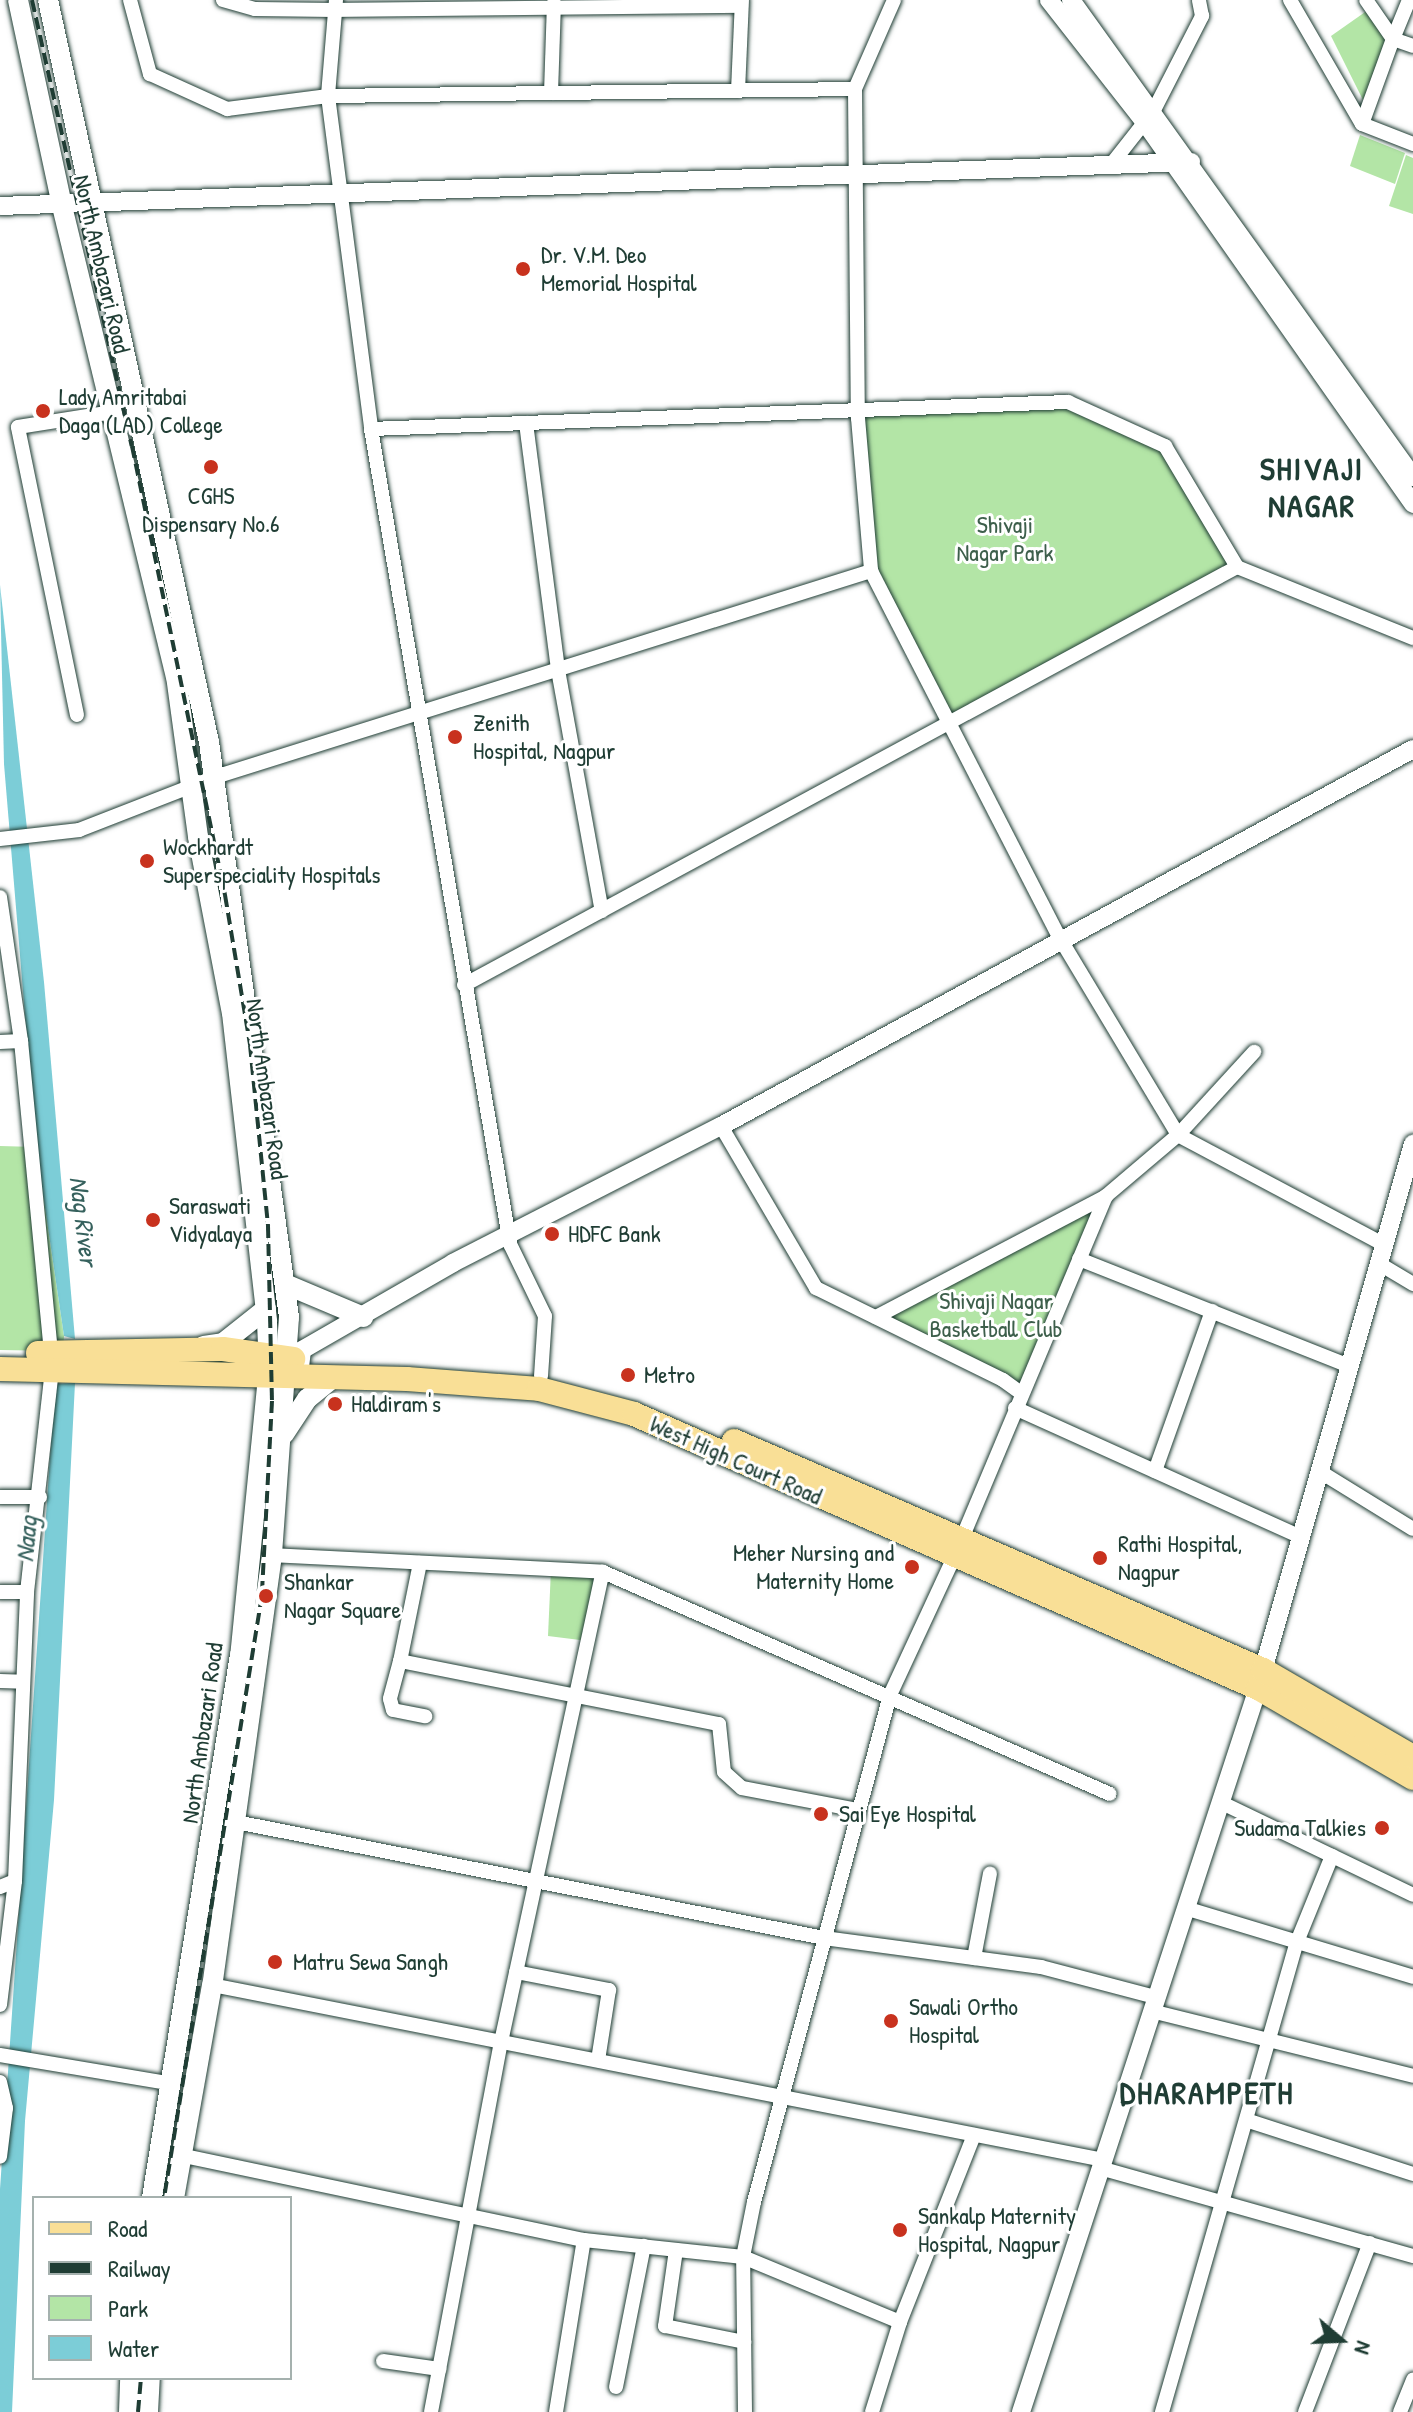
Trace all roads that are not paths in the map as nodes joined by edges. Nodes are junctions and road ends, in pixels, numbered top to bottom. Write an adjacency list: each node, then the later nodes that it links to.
1 (18, 0): 31 (main road, North Ambazari Road)
2 (48, 0): 29 (main road, North Ambazari Road)
3 (130, 0): 21 (street)
4 (223, 0): 14 (street)
5 (894, 0): 18 (street)
6 (1049, 0): 22 (street)
7 (1071, 0): 22 (street)
8 (1199, 0): 22 (street)
9 (1290, 0): 23 (street)
10 (1366, 0): 16 (street)
11 (1409, 0): 16 (street)
12 (741, 3): 13 (street); 19 (street)
13 (553, 4): 15 (street); 20 (street)
14 (335, 5): 15 (street); 21 (street)
15 (439, 5)
16 (1393, 39): 17 (street); 23 (street)
17 (1413, 46)
18 (855, 89): 19 (street); 27 (street)
19 (738, 91): 20 (street)
20 (551, 93): 21 (street)
21 (328, 96): 28 (street)
22 (1149, 115): 25 (street); 26 (street)
23 (1362, 124): 24 (street)
24 (1413, 144)
25 (1183, 163): 26 (street); 36 (street); 37 (street)
26 (1110, 166): 27 (street)
27 (860, 174): 28 (street); 32 (street)
28 (341, 195): 29 (street); 35 (street)
29 (92, 205): 31 (street); 46 (main road, North Ambazari Road)
30 (0, 206): 31 (street)
31 (62, 206): 33 (main road, North Ambazari Road)
32 (858, 410): 34 (street); 38 (street); 39 (street)
33 (112, 412): 42 (street); 47 (main road, North Ambazari Road)
34 (526, 423): 35 (street); 41 (street)
35 (371, 429): 43 (street)
36 (1413, 477)
37 (1413, 504)
38 (1237, 567): 40 (street); 44 (street)
39 (871, 571): 41 (street); 44 (street)
40 (1413, 638)
41 (558, 670): 43 (street); 50 (street)
42 (77, 715)
43 (417, 715): 46 (street); 52 (street)
44 (950, 723): 50 (street); 51 (street)
45 (1413, 749): 51 (street)
46 (215, 777): 47 (street); 64 (main road, North Ambazari Road)
47 (191, 789): 48 (street); 66 (main road, North Ambazari Road)
48 (0, 839)
49 (0, 897): 53 (street)
50 (602, 911): 52 (street)
51 (1060, 939): 56 (street); 57 (street)
52 (464, 985): 60 (street)
53 (21, 1041): 54 (street); 72 (street)
54 (0, 1042)
55 (1254, 1052): 57 (street)
56 (721, 1126): 60 (street); 69 (street)
57 (1178, 1135): 59 (street); 61 (street)
58 (1413, 1144): 61 (street)
59 (1106, 1196): 62 (street); 69 (street)
60 (508, 1237): 68 (street); 77 (street)
61 (1383, 1244): 63 (street)
62 (1079, 1259): 67 (street); 78 (street)
63 (1378, 1263): 65 (street); 74 (street)
64 (285, 1284): 68 (main road); 73 (main road, North Ambazari Road)
65 (1413, 1284)
66 (266, 1309): 70 (main road); 73 (main road, North Ambazari Road)
67 (1212, 1311): 74 (street); 80 (street)
68 (363, 1317): 73 (street)
69 (876, 1317): 78 (street)
70 (188, 1349): 72 (main road, West High Court Road); 73 (main road, West High Court Road)
71 (0, 1353): 72 (main road, West High Court Road)
72 (51, 1362): 73 (main road, West High Court Road); 75 (main road, West High Court Road); 83 (street)
73 (285, 1366): 76 (main road, West High Court Road); 77 (main road, West High Court Road); 79 (main road, North Ambazari Road); 126 (main road, North Ambazari Road)
74 (1349, 1366): 81 (street)
75 (0, 1369)
76 (335, 1376): 79 (main road); 86 (main road, West High Court Road)
77 (541, 1376): 86 (main road, West High Court Road)
78 (1018, 1400): 80 (street); 86 (street)
79 (280, 1440): 87 (main road, North Ambazari Road)
80 (1155, 1471): 85 (street)
81 (1319, 1471): 84 (street); 85 (street)
82 (0, 1497): 83 (street)
83 (40, 1497): 91 (street)
84 (1413, 1529)
85 (1301, 1537): 93 (street)
86 (958, 1546): 93 (main road, West High Court Road); 96 (street)
87 (272, 1555): 88 (street); 104 (main road, North Ambazari Road)
88 (420, 1563): 89 (street); 92 (street)
89 (603, 1572): 96 (street); 97 (street)
90 (0, 1592): 91 (street)
91 (27, 1592): 95 (street)
92 (400, 1661): 97 (street); 98 (street)
93 (1261, 1679): 99 (main road, West High Court Road); 100 (main road, West High Court Road); 102 (street)
94 (0, 1681): 95 (street)
95 (23, 1682): 107 (street)
96 (890, 1695): 101 (street); 103 (street)
97 (576, 1698): 103 (street); 108 (street)
98 (425, 1716)
99 (1413, 1757)
100 (1413, 1778)
101 (1110, 1794)
102 (1220, 1802): 105 (street); 111 (street)
103 (857, 1810): 112 (street)
104 (236, 1822): 108 (street); 117 (main road, North Ambazari Road)
105 (1332, 1856): 110 (street); 113 (street)
106 (990, 1873): 114 (street)
107 (15, 1881): 109 (street); 119 (street)
108 (535, 1884): 112 (street); 115 (street)
109 (0, 1887)
110 (1413, 1895)
111 (1185, 1908): 113 (street); 118 (street)
112 (824, 1938): 114 (street); 127 (street)
113 (1297, 1942): 116 (street); 121 (street)
114 (974, 1958): 118 (street)
115 (516, 1972): 120 (street); 123 (street)
116 (1413, 1977)
117 (212, 1985): 120 (street); 130 (main road, North Ambazari Road)
118 (1153, 2004): 121 (street); 132 (street)
119 (0, 2005)
120 (501, 2042): 123 (street); 137 (street)
121 (1272, 2042): 124 (street); 128 (street)
122 (1, 2055): 126 (street)
123 (598, 2060): 127 (street)
124 (1413, 2076)
125 (0, 2082): 131 (street)
126 (173, 2084): 134 (main road, North Ambazari Road)
127 (784, 2095): 129 (street); 143 (street)
128 (1249, 2121): 133 (street); 136 (street)
129 (974, 2135): 132 (street); 144 (street)
130 (180, 2155): 135 (main road, North Ambazari Road); 137 (street)
131 (0, 2157)
132 (1102, 2164): 136 (street); 158 (street)
133 (1413, 2174)
134 (152, 2196)
135 (174, 2196)
136 (1225, 2199): 139 (street); 159 (street)
137 (468, 2217): 138 (street); 147 (street)
138 (584, 2240): 140 (street); 155 (street)
139 (1370, 2243): 142 (street); 160 (street)
140 (644, 2246): 141 (street); 151 (street)
141 (676, 2250): 143 (street); 145 (street)
142 (1413, 2256)
143 (743, 2257): 144 (street); 145 (street)
144 (900, 2322): 157 (street)
145 (744, 2342): 156 (street)
146 (383, 2361): 147 (street)
147 (439, 2369): 154 (street)
148 (130, 2380): 152 (main road)
149 (150, 2380): 153 (main road)
150 (1413, 2381): 161 (street)
151 (616, 2387)
152 (129, 2412)
153 (148, 2412)
154 (431, 2412)
155 (556, 2412)
156 (745, 2412)
157 (872, 2412)
158 (1021, 2412)
159 (1162, 2412)
160 (1305, 2412)
161 (1400, 2412)

